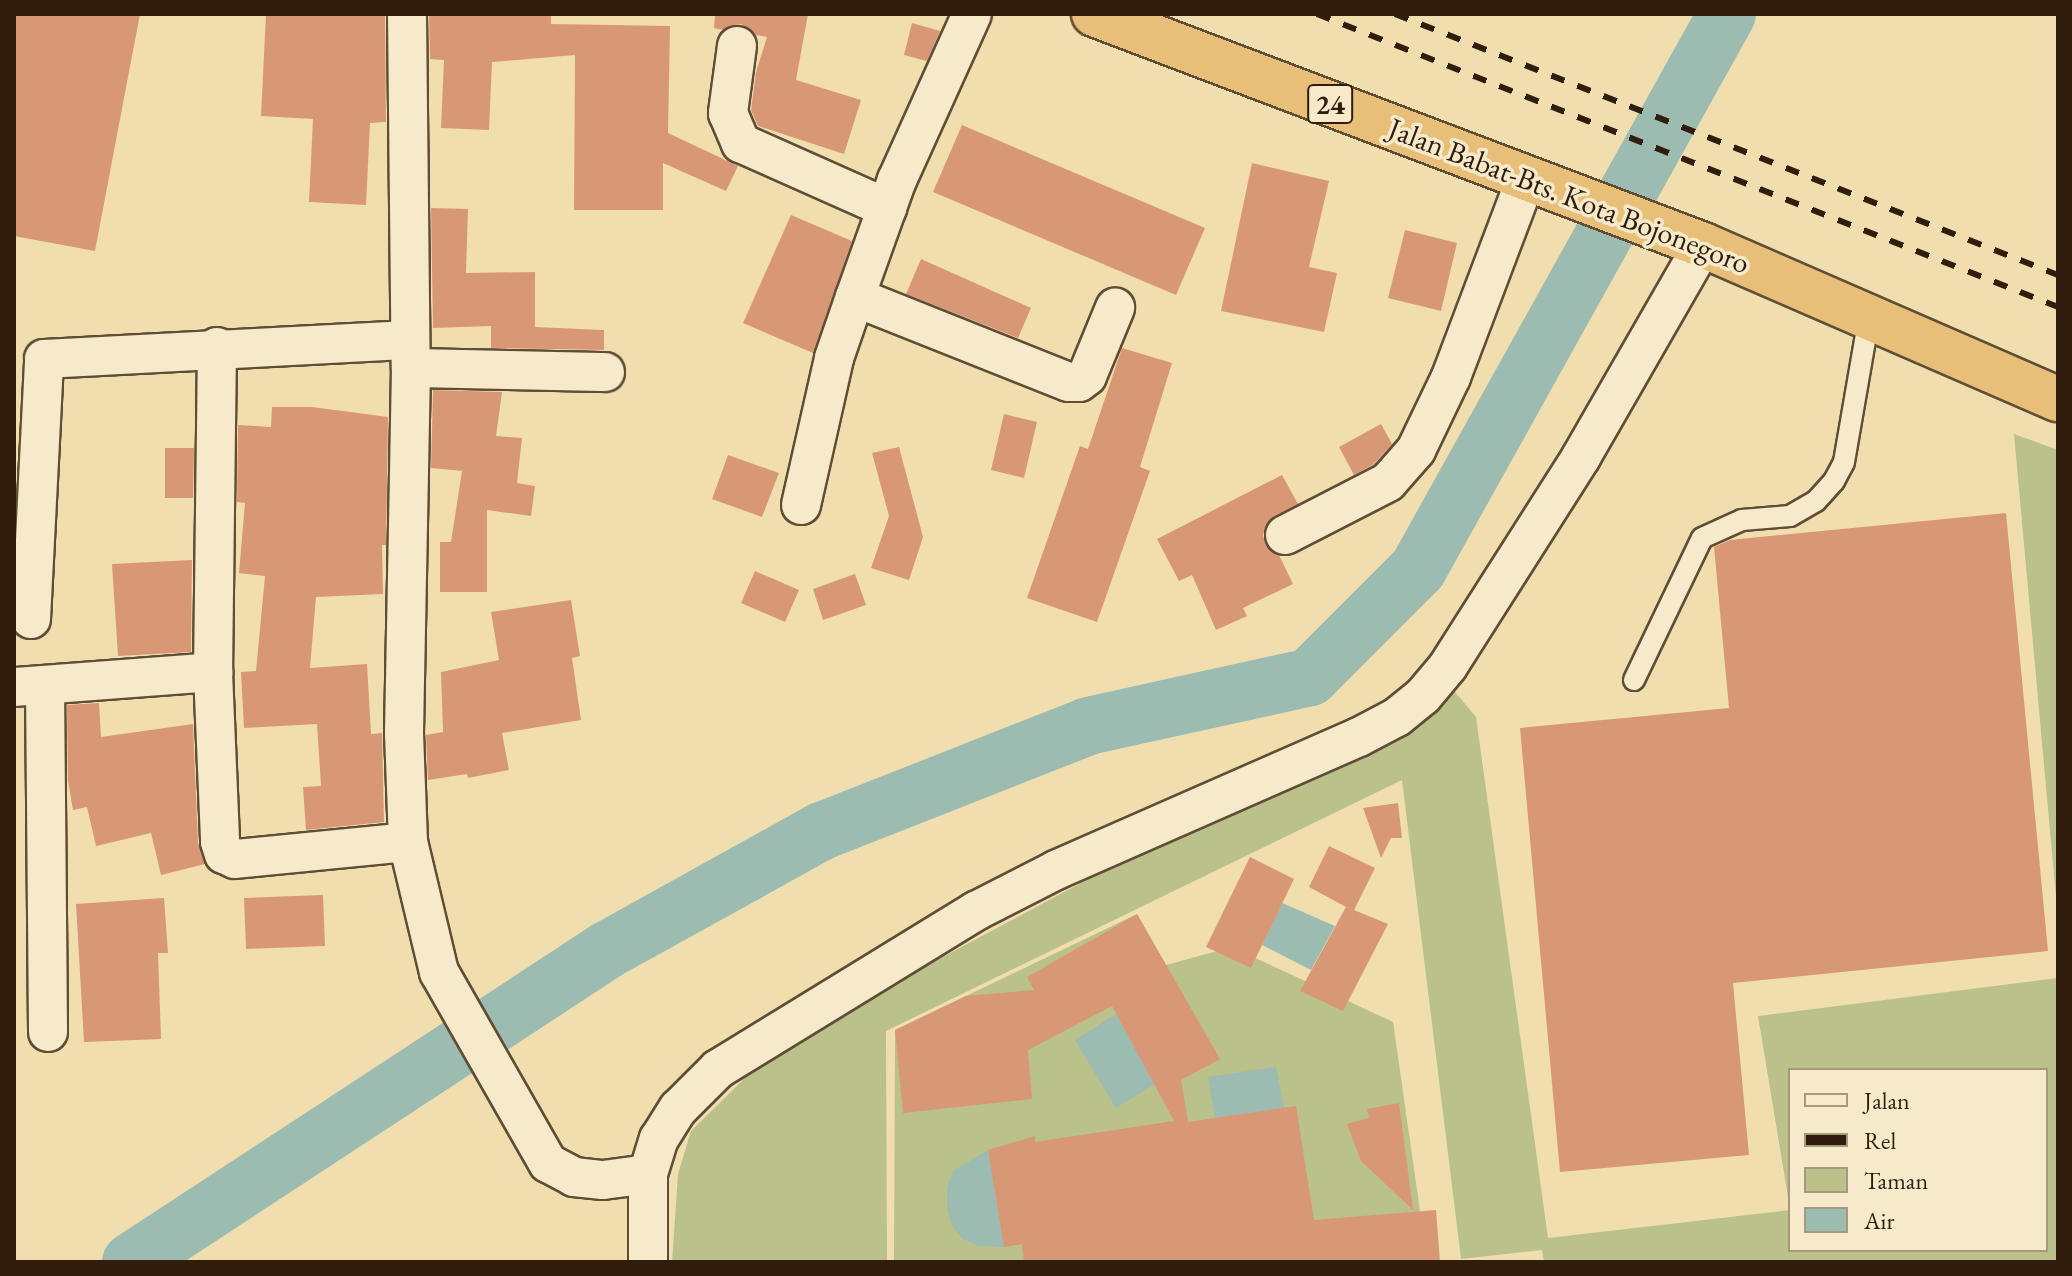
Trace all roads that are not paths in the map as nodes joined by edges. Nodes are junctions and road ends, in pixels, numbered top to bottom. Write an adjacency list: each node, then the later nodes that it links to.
1 (407, 14): 12 (street)
2 (972, 14): 6 (street)
3 (1094, 14): 5 (highway, Jalan Babat-Bts. Kota Bojonegoro / 24)
4 (737, 46): 6 (street)
5 (1526, 179): 7 (highway, Jalan Babat-Bts. Kota Bojonegoro / 24); 17 (street)
6 (887, 208): 8 (street)
7 (1688, 239): 10 (highway, Jalan Babat-Bts. Kota Bojonegoro / 24); 24 (street)
8 (855, 297): 9 (street); 16 (street)
9 (1115, 308)
10 (1869, 318): 15 (highway, 24); 20 (lane)
11 (217, 347): 12 (street); 13 (street); 19 (street)
12 (411, 354): 14 (street); 22 (street)
13 (29, 358): 18 (street)
14 (605, 372)
15 (2058, 399)
16 (801, 505)
17 (1285, 535)
18 (31, 619)
19 (213, 672): 21 (street); 22 (street)
20 (1634, 680)
21 (30, 686): 23 (street)
22 (408, 842): 24 (street)
23 (48, 1032)
24 (648, 1174): 25 (street)
25 (648, 1262)

